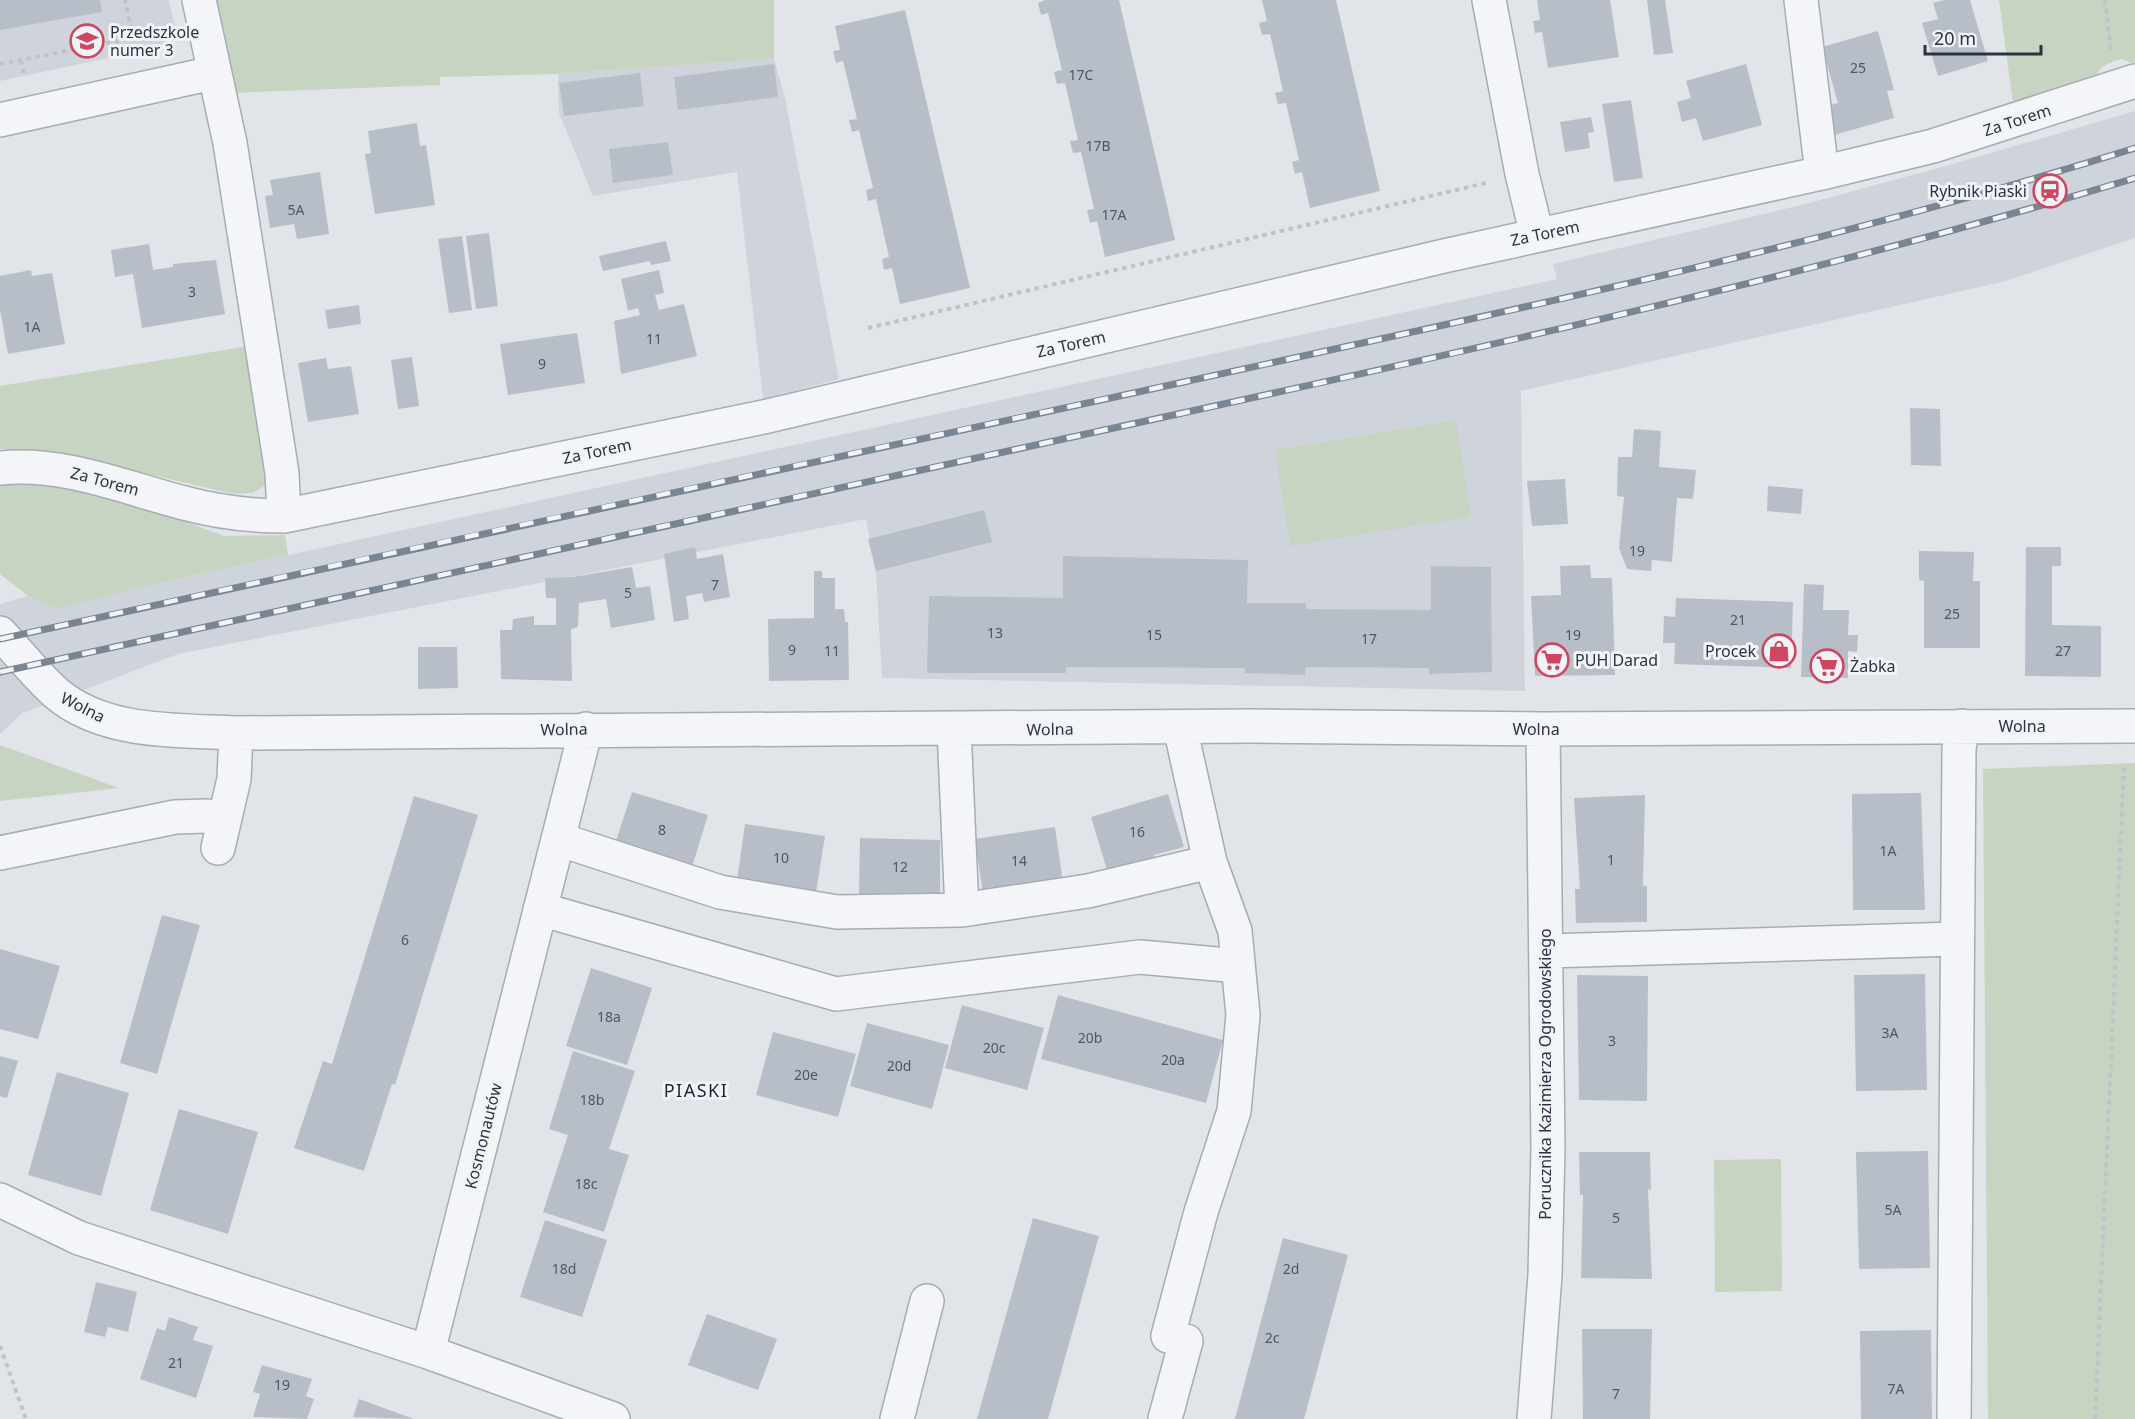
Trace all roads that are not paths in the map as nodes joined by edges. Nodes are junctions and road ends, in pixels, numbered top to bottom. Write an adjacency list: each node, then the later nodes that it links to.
1 (199, 0): 4 (street)
2 (1489, 0): 8 (street)
3 (1801, 0): 7 (street)
4 (213, 73): 6 (street); 10 (street)
5 (2127, 84): 7 (street, Za Torem)
6 (0, 120)
7 (1822, 173): 8 (street, Za Torem)
8 (1537, 235): 10 (street, Za Torem)
9 (0, 468): 10 (street, Za Torem)
10 (284, 516)
11 (0, 633): 18 (street, Wolna)
12 (1962, 726): 13 (street, Wolna); 17 (street, Wolna); 24 (street)
13 (2135, 726)
14 (1180, 727): 16 (street, Wolna); 17 (street, Wolna); 21 (street)
15 (586, 729): 16 (street, Wolna); 18 (street, Wolna); 19 (street, Kosmonautów)
16 (954, 729): 23 (street)
17 (1543, 729): 25 (street, Porucznika Kazimierza Ogrodowskiego)
18 (236, 733): 20 (street)
19 (558, 839): 22 (street, Kosmonautów); 23 (street)
20 (0, 853)
21 (1210, 862): 23 (street); 26 (street)
22 (540, 909): 26 (street); 29 (street, Kosmonautów)
23 (962, 910)
24 (1956, 939): 25 (street); 34 (street)
25 (1546, 951): 33 (street, Porucznika Kazimierza Ogrodowskiego)
26 (1238, 966): 32 (street)
27 (0, 1200): 29 (street)
28 (927, 1301): 31 (street)
29 (428, 1352): 30 (street)
30 (613, 1419)
31 (897, 1419)
32 (1164, 1419)
33 (1534, 1419)
34 (1954, 1419)

